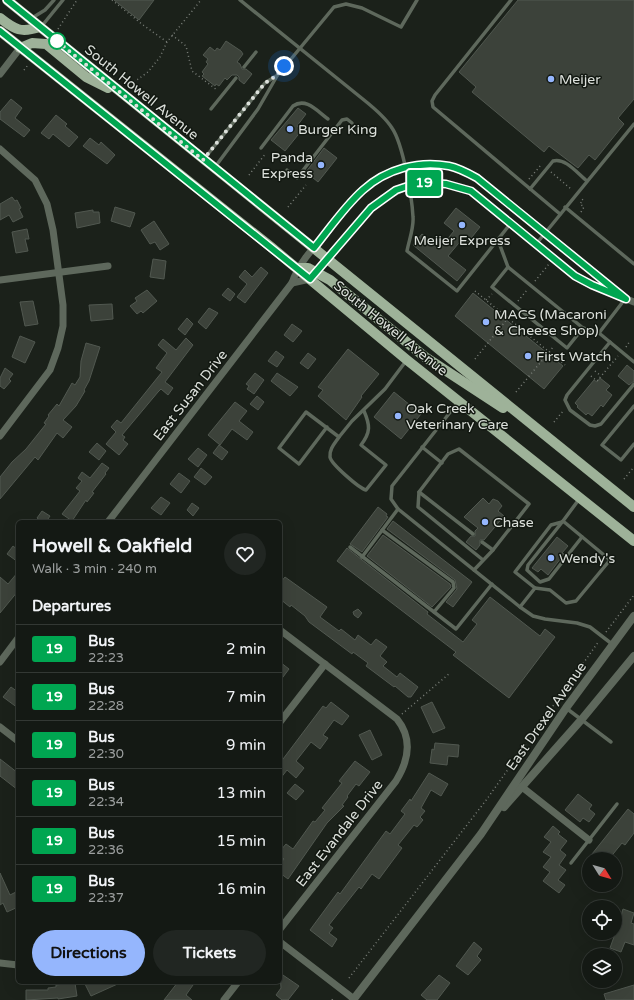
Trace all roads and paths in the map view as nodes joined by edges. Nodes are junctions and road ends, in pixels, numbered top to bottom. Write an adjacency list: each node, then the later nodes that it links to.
1 (7, 0): 10 (main road, South Howell Avenue)
2 (54, 0): 10 (lane)
3 (63, 0): 11 (lane)
4 (112, 0): 14 (path)
5 (201, 0): 13 (path)
6 (240, 0): 15 (lane)
7 (417, 0): 15 (lane)
8 (511, 0): 40 (lane)
9 (0, 18): 11 (main road)
10 (30, 19): 11 (main road, South Howell Avenue)
11 (40, 27): 24 (main road, South Howell Avenue)
12 (0, 31): 16 (main road)
13 (172, 35): 14 (path); 23 (path)
14 (167, 42): 22 (path)
15 (300, 47): 20 (lane); 33 (lane)
16 (20, 48): 19 (street); 24 (main road); 60 (main road)
17 (256, 52): 18 (lane)
18 (244, 68)
19 (0, 74)
20 (276, 76): 32 (lane); 35 (lane)
21 (236, 78): 23 (lane)
22 (134, 82)
23 (222, 94): 25 (lane)
24 (126, 97): 32 (main road, South Howell Avenue)
25 (211, 109)
26 (328, 119): 29 (lane)
27 (352, 123): 36 (lane)
28 (634, 124): 39 (lane)
29 (260, 148)
30 (0, 149): 61 (street)
31 (266, 153): 38 (path)
32 (203, 160): 35 (main road, South Howell Avenue)
33 (405, 166): 42 (lane); 51 (street); 54 (street)
34 (543, 166): 40 (path)
35 (214, 168): 54 (main road, South Howell Avenue)
36 (287, 170)
37 (551, 172): 44 (path)
38 (249, 175)
39 (587, 181): 43 (lane); 47 (lane)
40 (524, 184): 43 (lane)
41 (306, 185): 46 (path)
42 (408, 186): 50 (street); 52 (lane); 55 (street)
43 (530, 189): 49 (lane)
44 (571, 189)
45 (581, 198): 48 (path)
46 (288, 207)
47 (566, 207): 49 (lane); 57 (lane)
48 (581, 212)
49 (560, 214): 51 (lane)
50 (511, 223): 52 (lane); 53 (street)
51 (545, 232): 53 (lane); 67 (street)
52 (498, 240): 59 (lane)
53 (536, 243): 67 (street)
54 (314, 248): 55 (main road, South Howell Avenue); 60 (street)
55 (327, 259): 62 (street); 90 (main road, South Howell Avenue)
56 (549, 263): 65 (path)
57 (634, 264)
58 (108, 266): 61 (street)
59 (508, 267): 65 (lane); 69 (lane)
60 (297, 268): 62 (main road); 64 (street, East Susan Drive)
61 (60, 272): 63 (street); 92 (street)
62 (314, 275): 64 (street); 77 (main road, South Howell Avenue); 90 (main road)
63 (0, 280)
64 (292, 284): 103 (street, East Susan Drive)
65 (530, 286): 69 (path); 71 (lane)
66 (475, 291): 70 (path)
67 (626, 299): 68 (street); 72 (lane)
68 (634, 302)
69 (515, 305): 70 (path); 71 (lane)
70 (507, 318): 74 (path); 76 (path)
71 (583, 328): 72 (lane)
72 (599, 333): 73 (lane)
73 (610, 342): 78 (lane); 80 (lane)
74 (549, 352): 79 (path); 84 (path)
75 (618, 355): 81 (path)
76 (475, 359)
77 (407, 360): 85 (main road, South Howell Avenue); 88 (lane)
78 (634, 362)
79 (565, 365)
80 (590, 367): 81 (path); 83 (lane)
81 (601, 376): 82 (path)
82 (587, 381)
83 (634, 384)
84 (516, 392)
85 (459, 401): 95 (lane); 100 (main road, South Howell Avenue)
86 (634, 406): 94 (lane)
87 (565, 408): 89 (path)
88 (364, 411): 93 (lane); 93 (lane)
89 (554, 422)
90 (532, 425): 101 (main road, South Howell Avenue)
91 (327, 427): 91 (lane); 93 (lane)
92 (0, 436)
93 (339, 437)
94 (634, 444)
95 (422, 447): 96 (lane); 102 (lane)
96 (442, 463): 99 (lane); 111 (lane)
97 (634, 467): 98 (path)
98 (624, 479)
99 (419, 492): 106 (lane); 113 (lane)
100 (580, 498): 104 (lane); 108 (main road, South Howell Avenue)
101 (634, 507)
102 (398, 509): 105 (lane); 114 (lane)
103 (110, 520)
104 (563, 521): 107 (lane); 107 (lane); 116 (lane)
105 (382, 530): 112 (lane); 119 (lane)
106 (473, 534)
107 (582, 537): 116 (lane)
108 (634, 541)
109 (482, 542): 111 (lane)
110 (350, 547): 112 (lane)
111 (493, 550): 113 (lane)
112 (362, 557): 119 (lane)
113 (483, 560): 114 (lane)
114 (474, 570): 115 (lane)
115 (492, 584): 118 (lane); 119 (lane)
116 (535, 588): 118 (lane)
117 (634, 595): 122 (path)
118 (520, 607): 122 (lane)
119 (434, 612)
120 (634, 616): 124 (street, East Drexel Avenue)
121 (282, 632): 127 (street)
122 (602, 636): 124 (lane); 145 (path)
123 (16, 641): 126 (street)
124 (612, 644): 129 (street, East Drexel Avenue)
125 (633, 658): 132 (street, East Drexel Avenue)
126 (0, 662)
127 (325, 664): 130 (street); 131 (street)
128 (450, 673): 131 (path)
129 (566, 708): 132 (lane); 138 (street, East Drexel Avenue)
130 (282, 719)
131 (396, 719): 141 (street, East Evandale Drive)
132 (582, 720): 135 (lane); 136 (street, East Drexel Avenue)
133 (0, 727): 134 (street)
134 (16, 739)
135 (611, 742)
136 (522, 787): 138 (street, East Drexel Avenue); 139 (street)
137 (617, 804): 139 (lane)
138 (481, 834): 150 (street, East Drexel Avenue)
139 (589, 840): 140 (lane)
140 (571, 863)
141 (282, 925)
142 (282, 944): 150 (street)
143 (0, 963): 144 (street)
144 (16, 965)
145 (349, 978)
146 (236, 984): 148 (street)
147 (334, 997): 149 (path)
148 (224, 1000)
149 (332, 1000)
150 (354, 1000)

